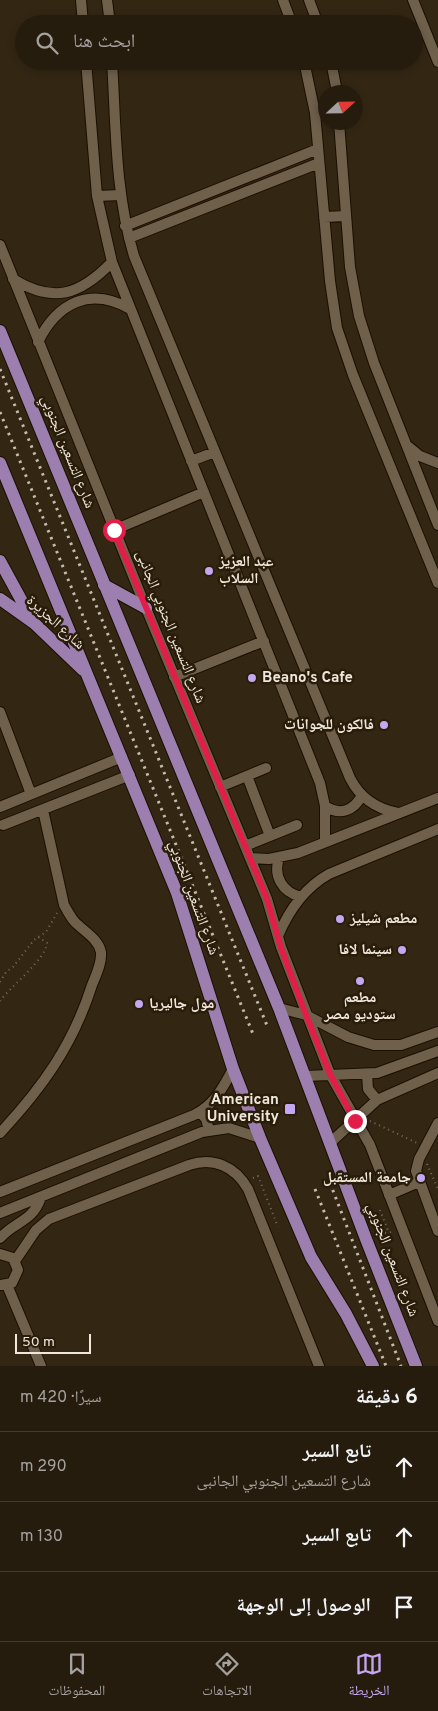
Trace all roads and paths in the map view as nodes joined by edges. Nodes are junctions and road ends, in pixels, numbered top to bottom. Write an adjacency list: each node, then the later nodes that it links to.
1 (81, 0): 6 (street)
2 (107, 0): 7 (street)
3 (283, 0): 8 (street)
4 (309, 0): 9 (street)
5 (413, 0): 10 (street)
6 (82, 15)
7 (109, 15)
8 (289, 15)
9 (315, 15)
10 (419, 15)
11 (423, 25): 12 (street)
12 (438, 62)
13 (87, 70): 22 (street)
14 (113, 70): 21 (street)
15 (306, 70): 19 (street)
16 (332, 70): 17 (street)
17 (335, 85)
18 (340, 130): 23 (street)
19 (318, 148): 20 (street); 25 (street)
20 (319, 163): 24 (street); 26 (street)
21 (120, 195): 22 (street); 25 (street)
22 (97, 196): 28 (street)
23 (346, 216): 24 (street); 33 (street)
24 (324, 217): 42 (street)
25 (125, 226): 26 (street)
26 (128, 238): 34 (street)
27 (0, 245): 29 (street, شارع التسعين الجنوبي الجانبى)
28 (112, 262): 29 (street); 30 (street)
29 (14, 279): 32 (street, شارع التسعين الجنوبي الجانبى)
30 (130, 309): 32 (street); 35 (street)
31 (0, 330): 43 (main road, شارع التسعين الجنوبي)
32 (38, 342): 40 (street, شارع التسعين الجنوبي الجانبى)
33 (407, 446): 36 (street); 39 (street)
34 (215, 452): 35 (street); 58 (street)
35 (192, 461): 38 (street)
36 (438, 463)
37 (0, 464): 48 (main road, شارع التسعين الجنوبي)
38 (204, 492): 40 (street); 47 (street)
39 (438, 525)
40 (114, 530): 45 (street, شارع التسعين الجنوبي الجانبى)
41 (0, 561): 46 (main road)
42 (438, 583)
43 (104, 585): 45 (main road); 80 (main road, شارع التسعين الجنوبي)
44 (0, 599): 46 (main road, شارع الجزيرة)
45 (146, 608): 49 (street, شارع التسعين الجنوبي الجانبى)
46 (34, 623): 48 (main road, شارع الجزيرة)
47 (264, 641): 49 (street); 61 (street)
48 (86, 673): 51 (main road, شارع التسعين الجنوبي)
49 (174, 677): 56 (street, شارع التسعين الجنوبي الجانبى)
50 (0, 712): 57 (street)
51 (122, 757): 53 (main road, شارع التسعين الجنوبي); 55 (street)
52 (266, 768): 54 (street)
53 (130, 775): 60 (street); 84 (main road, شارع التسعين الجنوبي)
54 (247, 776): 56 (street); 69 (street)
55 (60, 783): 57 (street); 60 (street)
56 (220, 787): 71 (street, شارع التسعين الجنوبي الجانبى)
57 (31, 794): 62 (street)
58 (362, 795): 61 (street); 64 (street)
59 (438, 798): 64 (street)
60 (67, 800): 63 (street)
61 (325, 806): 70 (street)
62 (0, 807)
63 (43, 810): 67 (street); 75 (street)
64 (398, 812): 70 (street)
65 (0, 814): 67 (street)
66 (297, 825): 69 (street)
67 (1, 829)
68 (438, 829): 74 (street)
69 (270, 836): 71 (street)
70 (324, 842): 73 (street)
71 (245, 846): 72 (street, شارع التسعين الجنوبي الجانبى)
72 (250, 858): 73 (street); 77 (street, شارع التسعين الجنوبي الجانبى)
73 (279, 858): 74 (street)
74 (301, 897): 77 (street)
75 (64, 905): 76 (path); 94 (street)
76 (38, 937): 78 (path); 79 (path)
77 (278, 937): 81 (street, شارع التسعين الجنوبي الجانبى)
78 (0, 982)
79 (0, 1001)
80 (279, 1008): 81 (street); 88 (main road, شارع التسعين الجنوبي)
81 (306, 1015): 82 (street); 86 (street, شارع التسعين الجنوبي الجانبى)
82 (438, 1032)
83 (438, 1050): 87 (street)
84 (233, 1069): 90 (street); 95 (main road, شارع التسعين الجنوبي)
85 (438, 1073): 89 (street)
86 (330, 1074): 87 (street); 88 (street); 91 (street, شارع التسعين الجنوبي الجانبى)
87 (366, 1074): 89 (street)
88 (305, 1076): 96 (main road, شارع التسعين الجنوبي)
89 (376, 1100): 91 (street)
90 (200, 1112): 93 (street); 102 (street)
91 (358, 1119): 96 (street); 97 (path); 103 (street, شارع التسعين الجنوبي الجانبى)
92 (438, 1123): 98 (street)
93 (209, 1130): 95 (street); 104 (street)
94 (0, 1133)
95 (260, 1138): 118 (main road, شارع التسعين الجنوبي)
96 (330, 1142): 119 (main road, شارع التسعين الجنوبي)
97 (419, 1144)
98 (418, 1159): 100 (street); 101 (path)
99 (258, 1176): 107 (path)
100 (419, 1182): 103 (street); 108 (street)
101 (438, 1189)
102 (0, 1192)
103 (388, 1195): 115 (street, شارع التسعين الجنوبي الجانبى)
104 (41, 1197): 106 (street); 110 (street)
105 (380, 1210): 109 (path)
106 (0, 1213)
107 (278, 1227)
108 (438, 1231)
109 (389, 1233)
110 (0, 1238)
111 (0, 1243): 112 (street)
112 (2, 1254): 113 (street)
113 (15, 1261): 114 (street); 117 (street)
114 (4, 1285): 116 (street)
115 (438, 1321)
116 (41, 1366)
117 (319, 1366)
118 (374, 1366)
119 (416, 1366)

